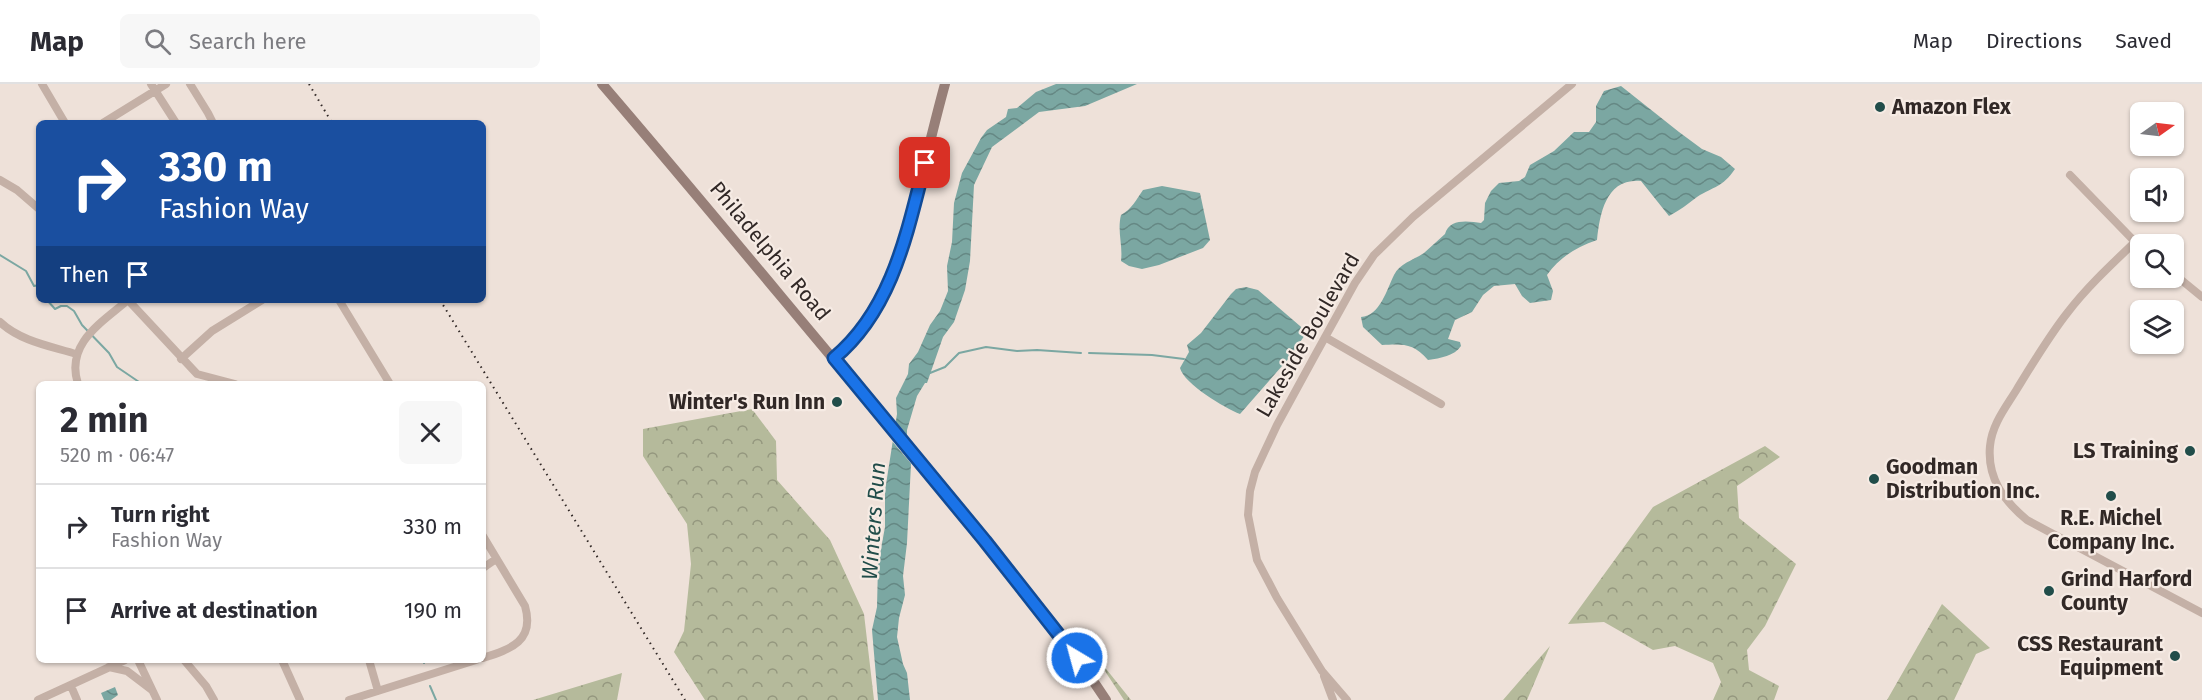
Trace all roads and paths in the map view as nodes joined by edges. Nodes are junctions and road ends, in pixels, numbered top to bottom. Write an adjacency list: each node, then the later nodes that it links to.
1 (42, 84): 8 (street)
2 (166, 84): 7 (street)
3 (190, 84): 11 (street)
4 (602, 84): 26 (main road, Philadelphia Road)
5 (945, 84): 26 (main road)
6 (1572, 84): 24 (street, Lakeside Boulevard)
7 (153, 87): 9 (street); 10 (street)
8 (63, 120)
9 (107, 120)
10 (174, 120)
11 (212, 120)
12 (2070, 175): 15 (street)
13 (0, 180): 14 (street)
14 (36, 206)
15 (2130, 236)
16 (2130, 251): 35 (street)
17 (2184, 282): 18 (street)
18 (2202, 297)
19 (124, 303): 25 (street)
20 (131, 303): 27 (street)
21 (257, 303): 27 (street)
22 (341, 303): 30 (street)
23 (0, 322): 25 (street)
24 (1325, 337): 31 (street); 44 (street, Lakeside Boulevard)
25 (76, 354): 28 (street)
26 (834, 358): 54 (main road, Philadelphia Road)
27 (181, 359): 29 (street)
28 (77, 381)
29 (224, 381)
30 (388, 381)
31 (1442, 404)
32 (486, 541): 33 (street)
33 (496, 559): 34 (street); 36 (street)
34 (486, 566)
35 (2202, 613)
36 (486, 657)
37 (119, 663): 43 (street)
38 (139, 663): 46 (street)
39 (187, 663): 51 (street)
40 (283, 663): 52 (street)
41 (370, 663): 47 (street)
42 (467, 663): 47 (street)
43 (109, 668): 45 (street); 46 (street)
44 (1322, 671): 55 (street, Lakeside Boulevard); 56 (street, Lakeside Boulevard)
45 (71, 686): 48 (street); 49 (street)
46 (152, 690): 50 (street)
47 (378, 692): 53 (street)
48 (41, 700)
49 (77, 700)
50 (157, 700)
51 (214, 700)
52 (300, 700)
53 (350, 700)
54 (1106, 700)
55 (1333, 700)
56 (1347, 700)

